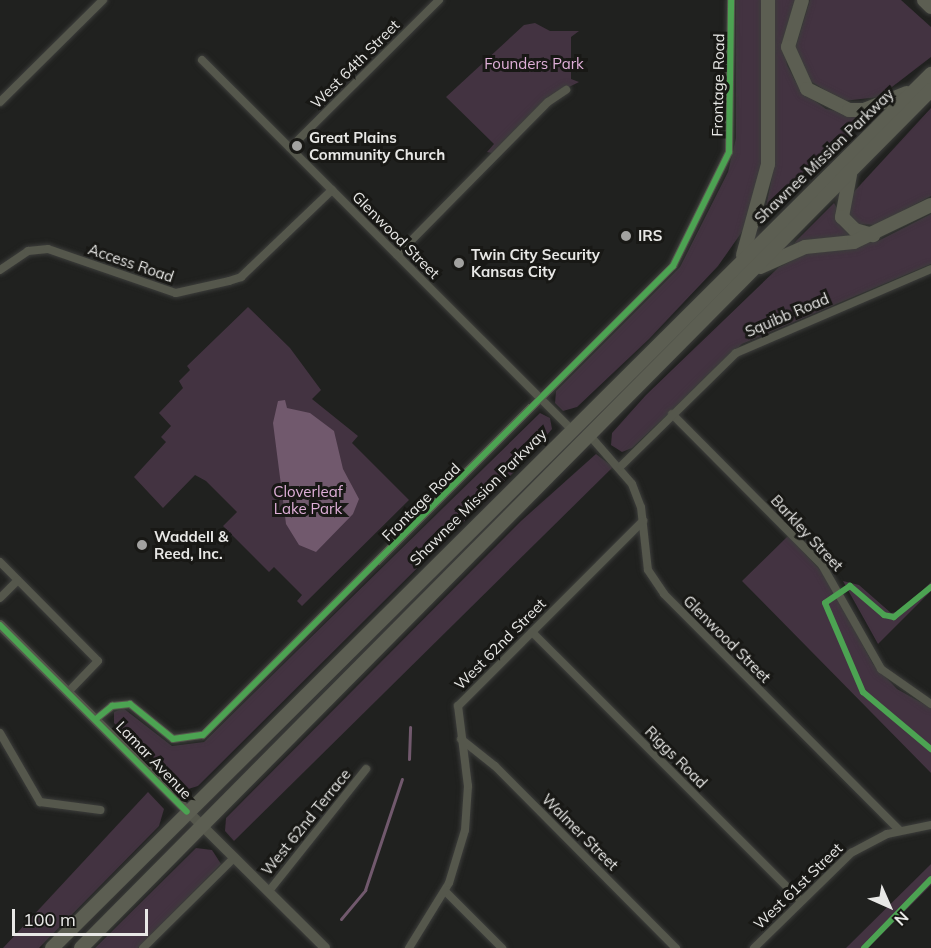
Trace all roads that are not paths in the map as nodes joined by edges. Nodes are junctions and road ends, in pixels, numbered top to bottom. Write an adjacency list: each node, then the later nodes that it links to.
1 (103, 0): 13 (street)
2 (439, 0): 14 (street, West 64th Street)
3 (730, 0): 24 (street, Frontage Road)
4 (768, 0): 20 (highway)
5 (802, 0): 11 (highway)
6 (924, 0): 7 (highway)
7 (931, 7)
8 (202, 60): 14 (street, Glenwood Street)
9 (931, 74): 11 (highway, Shawnee Mission Parkway)
10 (566, 90): 19 (street)
11 (914, 90): 20 (highway, Shawnee Mission Parkway)
12 (931, 90): 15 (highway, Shawnee Mission Parkway)
13 (0, 102)
14 (290, 148): 16 (street, Glenwood Street)
15 (852, 170): 18 (highway); 23 (highway, Shawnee Mission Parkway)
16 (332, 190): 19 (street, Glenwood Street); 22 (street, Access Road)
17 (931, 205): 18 (highway)
18 (873, 235): 23 (highway)
19 (397, 255): 24 (street, Glenwood Street)
20 (741, 260): 25 (highway, Shawnee Mission Parkway)
21 (931, 269): 26 (street, Squibb Road)
22 (0, 270)
23 (752, 270): 28 (highway, Shawnee Mission Parkway)
24 (540, 400): 27 (street, Glenwood Street); 39 (street, Frontage Road)
25 (595, 404): 27 (highway, Shawnee Mission Parkway); 28 (highway)
26 (672, 414): 30 (street); 38 (street, Barkley Street)
27 (570, 428): 29 (highway); 44 (highway, Shawnee Mission Parkway)
28 (591, 437): 29 (highway, Shawnee Mission Parkway); 30 (street, Glenwood Street)
29 (567, 461): 46 (highway, Shawnee Mission Parkway)
30 (621, 466): 31 (street, Glenwood Street)
31 (643, 521): 36 (street, West 62nd Street); 47 (street, Glenwood Street)
32 (0, 562): 33 (street)
33 (18, 580): 34 (street); 37 (street)
34 (0, 598)
35 (0, 625): 37 (street, Lamar Avenue)
36 (532, 632): 41 (street, West 62nd Street); 51 (street, Riggs Road)
37 (69, 691): 39 (street, Lamar Avenue)
38 (931, 704)
39 (96, 719): 44 (street, Lamar Avenue)
40 (0, 733): 43 (street)
41 (460, 740): 50 (street, West 62nd Street); 58 (street, Walmer Street)
42 (366, 769): 49 (street, West 62nd Terrace)
43 (100, 810)
44 (188, 812): 46 (street, Lamar Avenue); 52 (highway, Shawnee Mission Parkway)
45 (931, 825): 47 (street, West 61st Street)
46 (202, 827): 48 (street, Lamar Avenue); 53 (highway, Shawnee Mission Parkway)
47 (899, 830): 51 (street, West 61st Street)
48 (234, 858): 49 (street, Lamar Avenue); 54 (street)
49 (268, 891): 55 (street, Lamar Avenue)
50 (445, 891): 56 (street, West 62nd Street); 57 (street)
51 (801, 901): 59 (street, West 61st Street)
52 (52, 948)
53 (81, 948)
54 (143, 948)
55 (325, 948)
56 (409, 948)
57 (502, 948)
58 (676, 948)
59 (754, 948)

